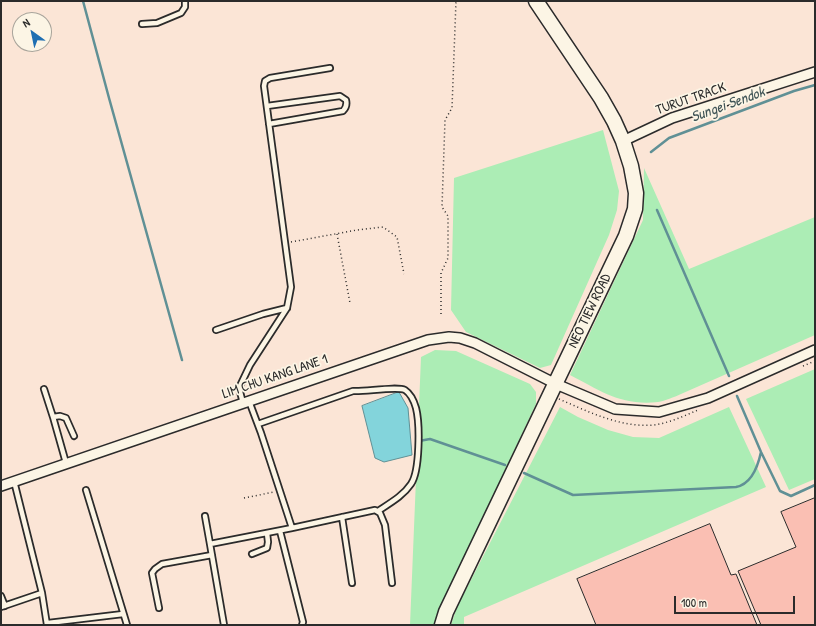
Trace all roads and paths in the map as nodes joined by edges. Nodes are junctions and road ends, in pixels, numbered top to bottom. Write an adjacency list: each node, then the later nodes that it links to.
1 (185, 1): 4 (lane)
2 (456, 1): 15 (path)
3 (536, 1): 9 (main road, NEO TIEW ROAD)
4 (142, 24)
5 (330, 68): 7 (lane)
6 (815, 72): 9 (street, TURUT TRACK)
7 (267, 106): 8 (lane); 8 (lane)
8 (269, 124): 11 (lane)
9 (623, 141): 18 (main road, NEO TIEW ROAD)
10 (337, 234): 11 (path); 12 (path); 13 (path)
11 (285, 243): 14 (lane)
12 (404, 274)
13 (350, 303)
14 (287, 308): 16 (lane); 20 (lane)
15 (441, 314)
16 (216, 330)
17 (815, 350): 18 (street, LIM CHU KANG LANE 1)
18 (556, 384): 20 (street, LIM CHU KANG LANE 1); 52 (main road, NEO TIEW ROAD)
19 (44, 389): 21 (lane)
20 (246, 402): 22 (lane); 24 (street, LIM CHU KANG LANE 1)
21 (53, 417): 23 (lane); 24 (lane)
22 (258, 424): 28 (lane); 30 (lane)
23 (74, 436)
24 (66, 463): 25 (street, LIM CHU KANG LANE 1)
25 (14, 481): 26 (street, LIM CHU KANG LANE 1); 41 (lane)
26 (1, 486)
27 (86, 490): 45 (lane)
28 (280, 490): 29 (path); 33 (lane)
29 (244, 498)
30 (378, 511): 32 (lane); 40 (lane)
31 (205, 516): 36 (lane)
32 (342, 517): 33 (lane); 39 (lane)
33 (292, 528): 34 (lane)
34 (280, 531): 35 (lane); 51 (lane)
35 (266, 533): 36 (lane); 37 (lane)
36 (210, 544): 38 (lane)
37 (252, 554)
38 (212, 555): 44 (lane); 50 (lane)
39 (352, 583)
40 (392, 583)
41 (42, 593): 43 (lane); 47 (lane)
42 (1, 596): 43 (lane)
43 (3, 606)
44 (159, 608)
45 (123, 614): 46 (lane); 49 (lane)
46 (79, 620): 47 (lane); 48 (lane)
47 (47, 624)
48 (81, 625)
49 (127, 625)
50 (224, 625)
51 (302, 625)
52 (442, 625)

